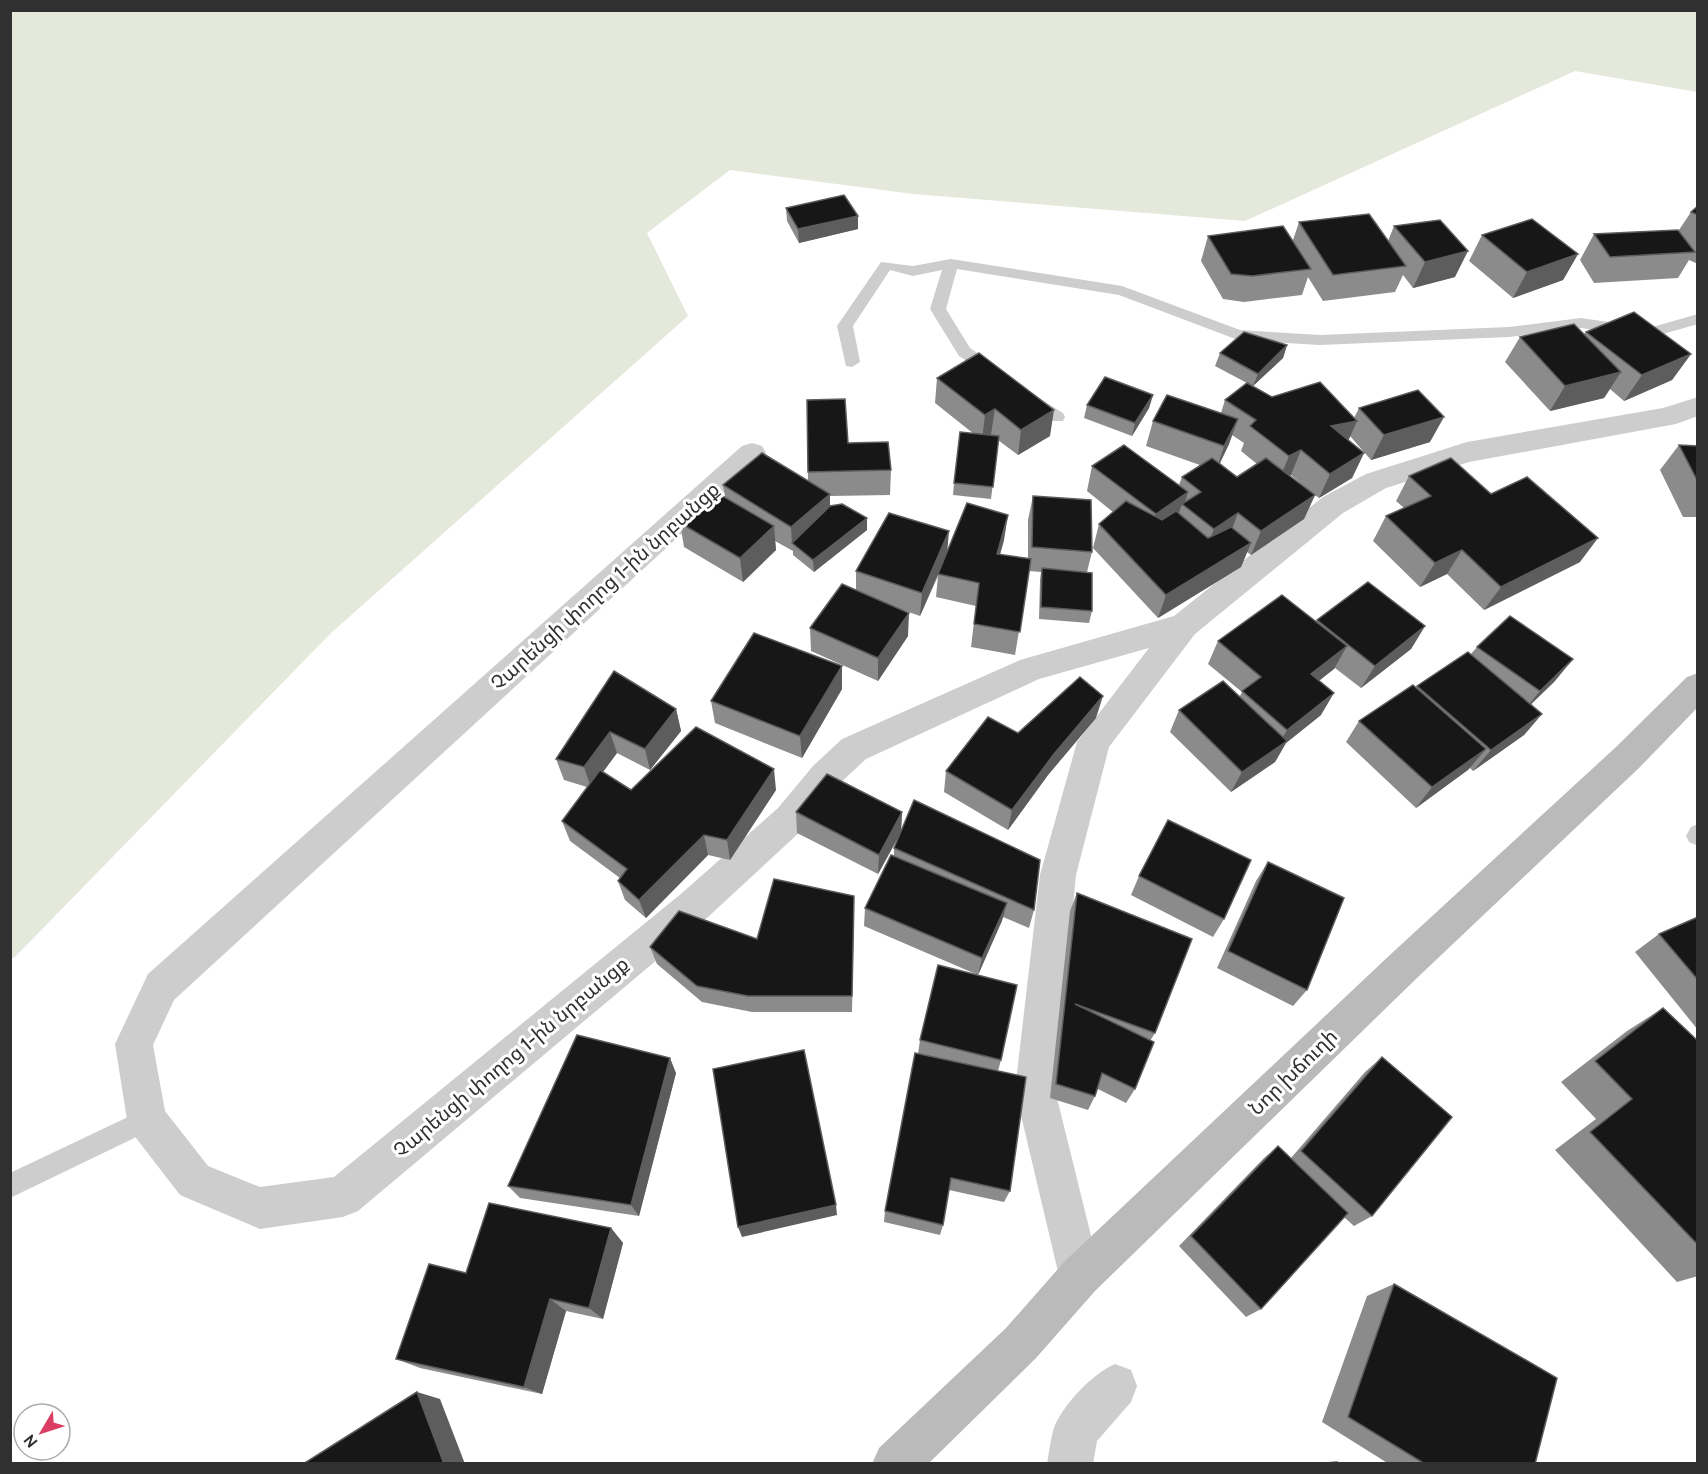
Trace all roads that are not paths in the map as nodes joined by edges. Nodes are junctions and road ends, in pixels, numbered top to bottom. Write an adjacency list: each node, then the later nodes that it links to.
1 (951, 264): 2 (lane); 3 (lane); 4 (lane)
2 (1698, 319)
3 (852, 362)
4 (1002, 378)
5 (1020, 391): 7 (lane)
6 (1698, 406): 9 (street, Չարենցի փողոց 1-ին նրբանցք)
7 (1057, 417)
8 (752, 453): 11 (street, Չարենցի փողոց 1-ին նրբանցք)
9 (1185, 625): 11 (street, Չարենցի փողոց 1-ին նրբանցք); 13 (street)
10 (1698, 686): 13 (main road, Նոր խճուղի)
11 (147, 1120): 12 (lane)
12 (10, 1186)
13 (1080, 1276): 15 (main road, Նոր խճուղի)
14 (1114, 1386): 16 (street)
15 (895, 1464)
16 (1070, 1464)

